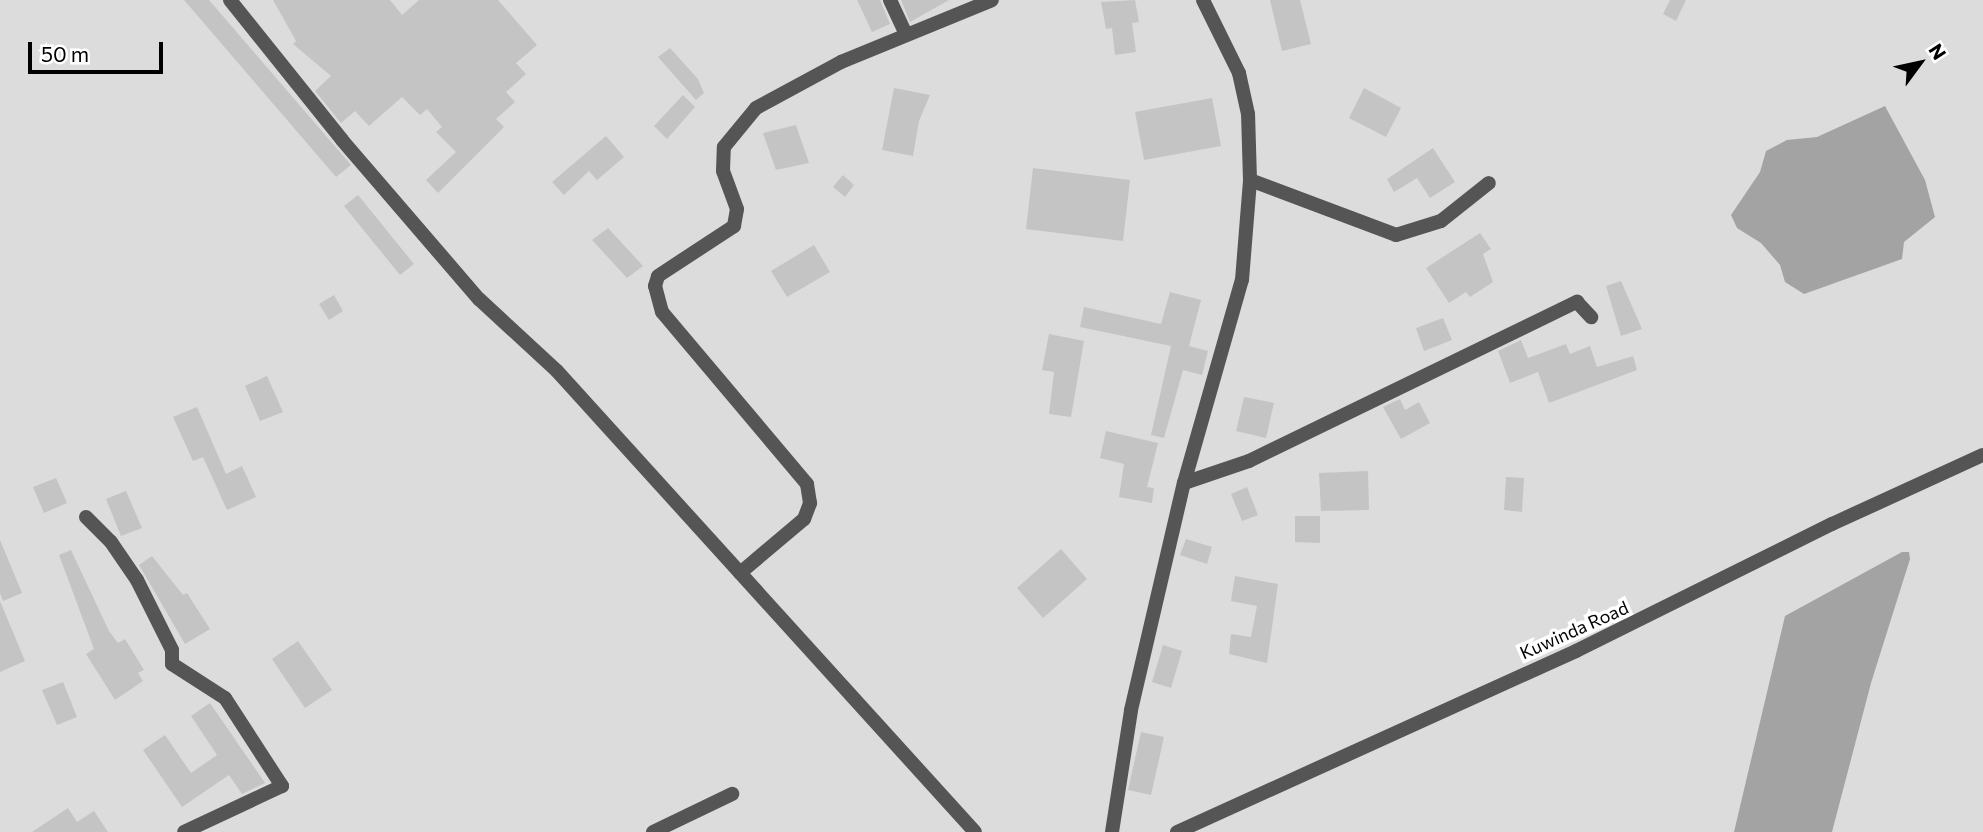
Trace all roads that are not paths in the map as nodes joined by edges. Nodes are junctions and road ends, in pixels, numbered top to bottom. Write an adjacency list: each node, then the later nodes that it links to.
1 (230, 0): 12 (street)
2 (890, 0): 5 (street)
3 (992, 0): 5 (street)
4 (1203, 0): 6 (street)
5 (906, 35): 12 (street)
6 (1250, 180): 7 (street); 10 (street)
7 (1489, 183)
8 (1591, 317): 10 (street)
9 (1983, 455): 18 (street, Kuwinda Road)
10 (1184, 483): 17 (street)
11 (86, 517): 14 (street)
12 (740, 573): 16 (street)
13 (732, 794): 15 (street)
14 (184, 832)
15 (653, 832)
16 (975, 832)
17 (1112, 832)
18 (1177, 832)

